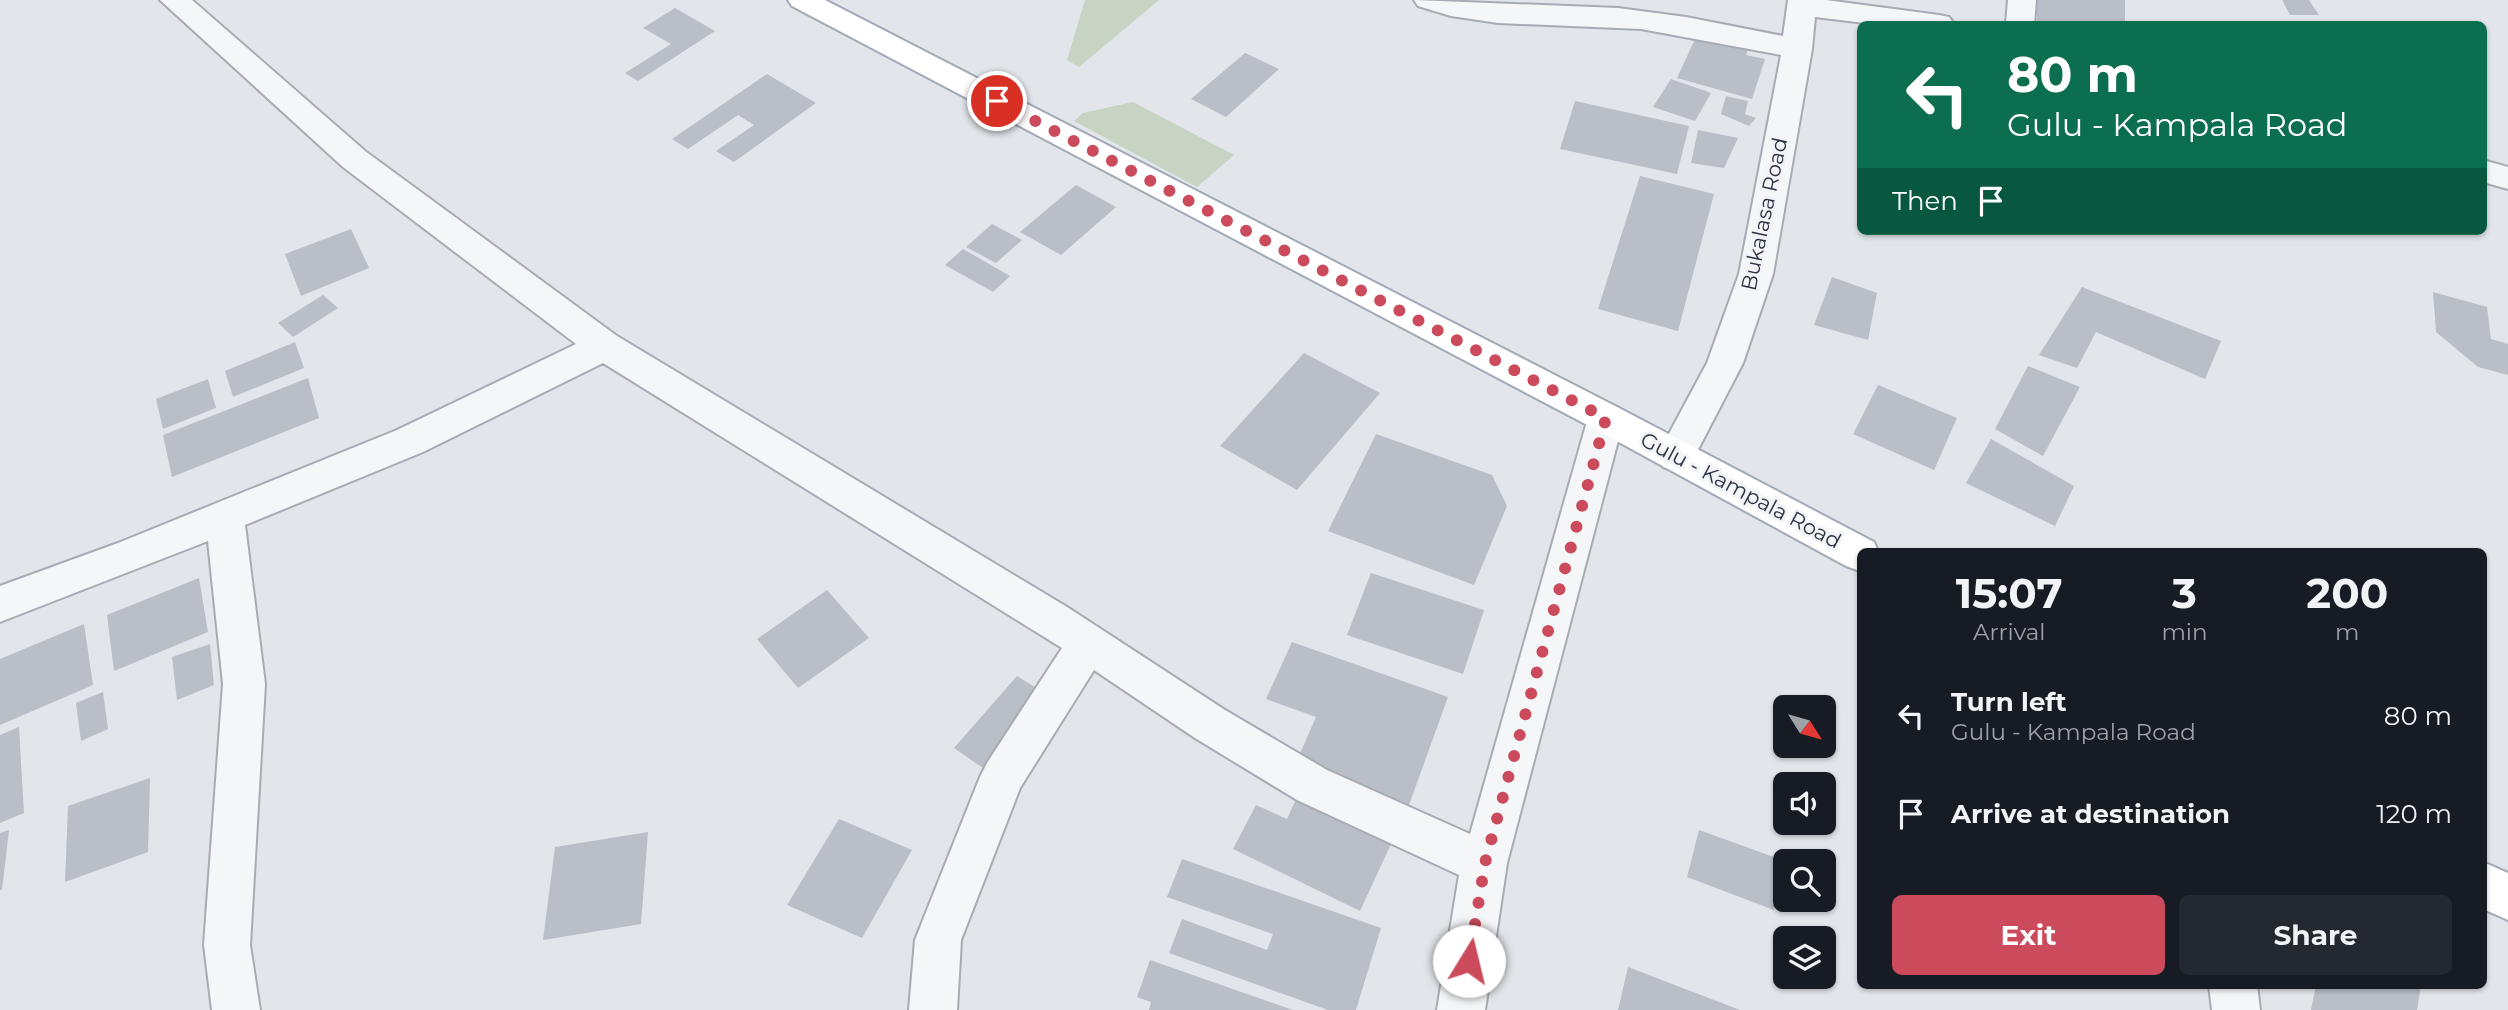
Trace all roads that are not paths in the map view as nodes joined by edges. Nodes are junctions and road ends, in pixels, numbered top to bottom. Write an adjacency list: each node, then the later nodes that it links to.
1 (174, 0): 11 (street)
2 (802, 0): 12 (main road, Gulu - Kampala Road)
3 (1428, 0): 8 (street)
4 (2022, 0): 7 (street)
5 (1802, 3): 6 (street); 8 (street, Bukalasa Road)
6 (1919, 21)
7 (2020, 21)
8 (1797, 48): 13 (street, Bukalasa Road)
9 (2487, 172): 10 (street)
10 (2508, 178)
11 (604, 346): 14 (street); 17 (street)
12 (1606, 418): 13 (main road, Gulu - Kampala Road); 18 (street)
13 (1676, 456): 15 (main road, Gulu - Kampala Road)
14 (225, 517): 16 (street); 22 (street)
15 (1857, 552)
16 (0, 604)
17 (1088, 643): 18 (street); 23 (street)
18 (1485, 863): 24 (street)
19 (2487, 886): 20 (main road)
20 (2508, 897)
21 (2233, 989): 25 (street)
22 (236, 1010)
23 (933, 1010)
24 (1461, 1010)
25 (2236, 1010)

